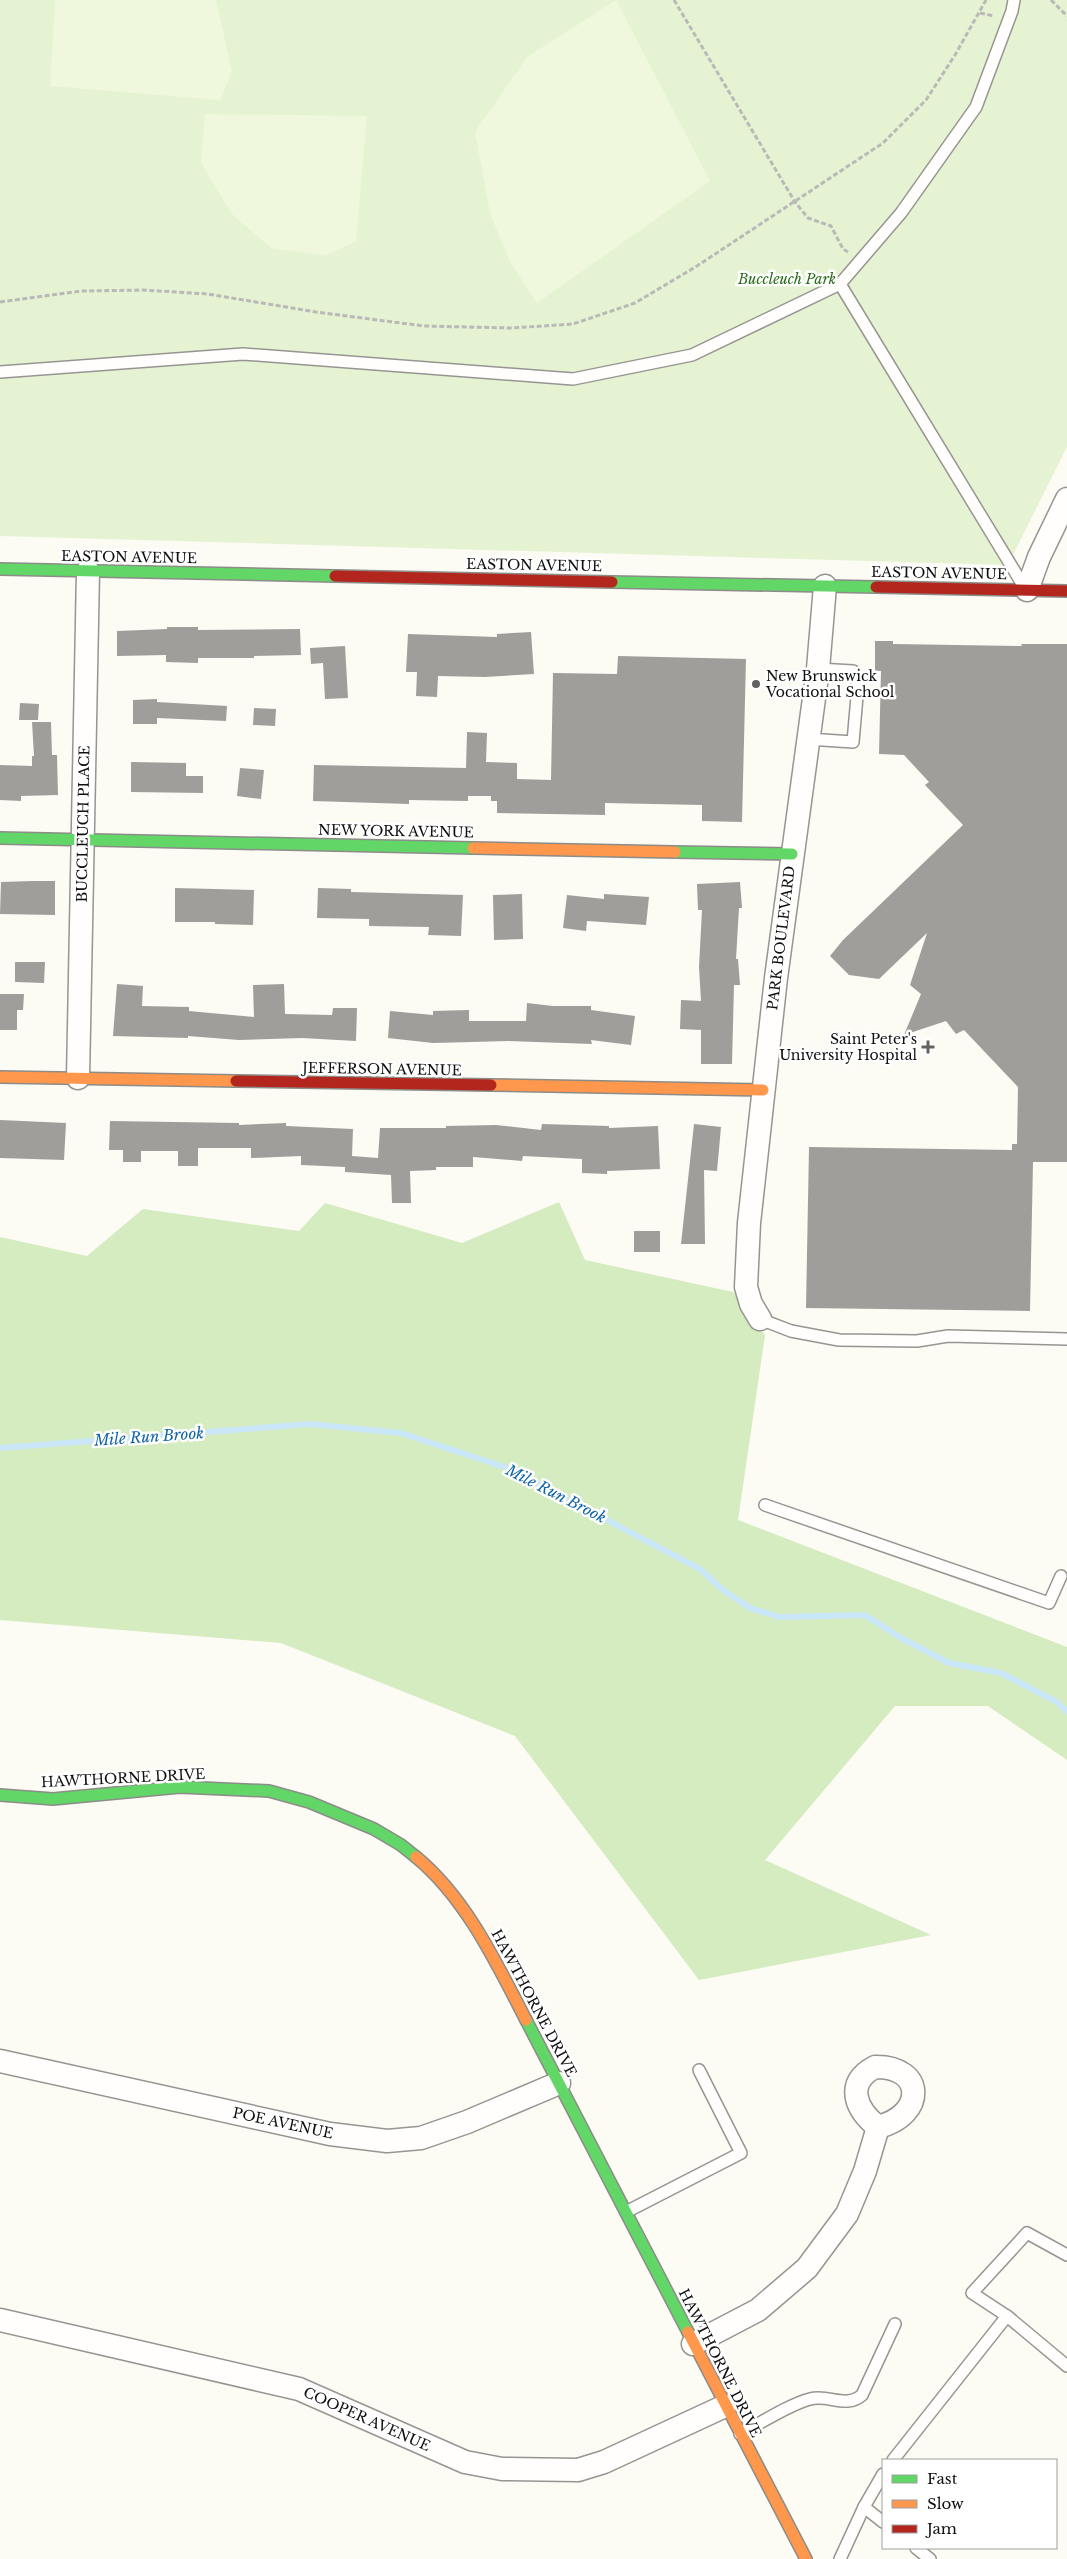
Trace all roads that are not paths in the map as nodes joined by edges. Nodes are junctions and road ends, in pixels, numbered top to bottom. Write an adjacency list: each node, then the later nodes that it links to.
1 (1014, 0): 2 (lane)
2 (840, 284): 3 (lane); 8 (lane)
3 (0, 372)
4 (1067, 499): 8 (street)
5 (0, 569): 6 (street, EASTON AVENUE)
6 (88, 571): 7 (street, EASTON AVENUE); 13 (street, BUCCLEUCH PLACE)
7 (825, 586): 8 (street, EASTON AVENUE); 10 (street, PARK BOULEVARD)
8 (1027, 590): 9 (street, EASTON AVENUE)
9 (1067, 591)
10 (818, 669): 11 (street, PARK BOULEVARD); 11 (lane)
11 (808, 739): 14 (street, PARK BOULEVARD)
12 (0, 838): 13 (street, NEW YORK AVENUE)
13 (83, 840): 14 (street, NEW YORK AVENUE); 16 (street, BUCCLEUCH PLACE)
14 (792, 854): 17 (street, PARK BOULEVARD)
15 (0, 1077): 16 (street, JEFFERSON AVENUE)
16 (78, 1078): 17 (street, JEFFERSON AVENUE)
17 (763, 1090): 18 (street, PARK BOULEVARD)
18 (760, 1319): 19 (lane)
19 (1067, 1339)
20 (765, 1506): 21 (lane)
21 (1061, 1576)
22 (0, 1795): 25 (street, HAWTHORNE DRIVE)
23 (0, 2061): 25 (street, POE AVENUE)
24 (700, 2070): 27 (lane)
25 (559, 2083): 27 (street, HAWTHORNE DRIVE)
26 (878, 2127): 32 (street)
27 (626, 2212): 32 (street, HAWTHORNE DRIVE)
28 (1067, 2256): 29 (lane)
29 (1007, 2316): 33 (lane); 36 (lane)
30 (0, 2320): 34 (street, COOPER AVENUE)
31 (896, 2324): 35 (lane)
32 (693, 2344): 34 (street, HAWTHORNE DRIVE)
33 (1067, 2366)
34 (725, 2406): 35 (street, HAWTHORNE DRIVE)
35 (740, 2434): 41 (street, HAWTHORNE DRIVE)
36 (894, 2459)
37 (882, 2476): 38 (lane)
38 (864, 2507): 39 (lane); 42 (lane)
39 (882, 2521)
40 (917, 2549): 43 (lane)
41 (806, 2559)
42 (840, 2559)
43 (930, 2559)

